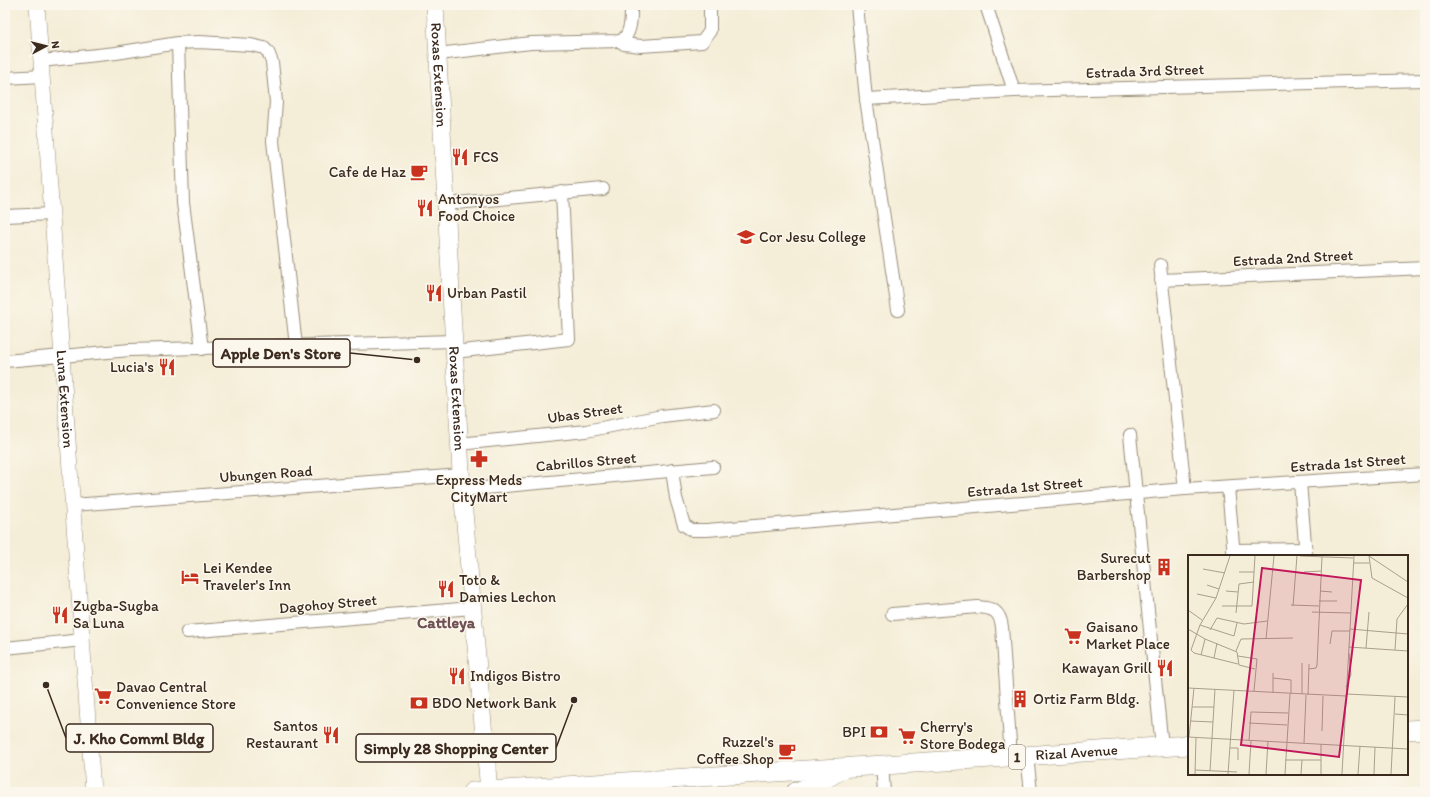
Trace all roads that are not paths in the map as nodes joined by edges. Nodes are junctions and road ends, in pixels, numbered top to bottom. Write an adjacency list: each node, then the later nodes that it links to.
1 (37, 5): 10 (street, Luna Extension)
2 (435, 5): 9 (main road, Roxas Extension)
3 (631, 5): 7 (street)
4 (710, 5): 7 (street)
5 (857, 5): 14 (street)
6 (986, 5): 13 (street)
7 (621, 41): 9 (street)
8 (178, 43): 10 (street); 24 (street); 26 (street)
9 (438, 54): 17 (main road, Roxas Extension)
10 (42, 68): 11 (street); 18 (street, Luna Extension)
11 (5, 78)
12 (1425, 80): 13 (street, Estrada 3rd Street)
13 (1014, 91): 14 (street, Estrada 3rd Street)
14 (866, 99): 23 (street)
15 (603, 189): 16 (street)
16 (562, 192): 17 (street); 25 (street)
17 (446, 204): 25 (main road, Roxas Extension)
18 (52, 214): 19 (street); 27 (street, Luna Extension)
19 (5, 216)
20 (1160, 265): 22 (street)
21 (1425, 268): 22 (street, Estrada 2nd Street)
22 (1161, 280): 38 (street)
23 (898, 310)
24 (296, 346): 25 (street); 26 (street)
25 (454, 347): 31 (main road, Roxas Extension)
26 (202, 349): 27 (street)
27 (62, 356): 28 (street); 40 (street, Luna Extension)
28 (5, 362)
29 (714, 410): 31 (street, Ubas Street)
30 (1130, 435): 39 (street)
31 (459, 444): 36 (main road, Roxas Extension)
32 (713, 467): 33 (street, Cabrillos Street)
33 (672, 470): 36 (street, Cabrillos Street); 39 (street, Estrada 1st Street)
34 (1425, 474): 35 (street, Estrada 1st Street)
35 (1300, 482): 37 (street, Estrada 1st Street); 41 (street)
36 (462, 483): 40 (street, Ubungen Road); 43 (main road, Roxas Extension)
37 (1228, 487): 38 (street, Estrada 1st Street); 42 (street)
38 (1185, 489): 39 (street, Estrada 1st Street)
39 (1136, 494): 51 (street)
40 (73, 505): 46 (street, Luna Extension)
41 (1306, 552): 42 (street)
42 (1234, 553)
43 (472, 608): 45 (street, Dagohoy Street); 56 (main road, Roxas Extension)
44 (892, 614): 52 (street)
45 (187, 632)
46 (83, 640): 47 (street); 58 (street, Luna Extension)
47 (5, 648)
48 (1425, 729): 49 (main road)
49 (1408, 730)
50 (1188, 745): 51 (main road, Rizal Avenue / 1)
51 (1162, 748): 52 (main road, Rizal Avenue / 1)
52 (1019, 757): 53 (main road, Rizal Avenue / 1); 61 (street)
53 (882, 764): 54 (main road, Rizal Avenue / 1); 60 (street)
54 (845, 767): 55 (main road, Rizal Avenue / 1); 59 (main road, Rizal Avenue / 1)
55 (562, 789): 57 (main road, Rizal Avenue / 1)
56 (481, 791): 57 (main road, Rizal Avenue / 1)
57 (509, 791)
58 (93, 792)
59 (796, 792)
60 (884, 792)
61 (1031, 792)

